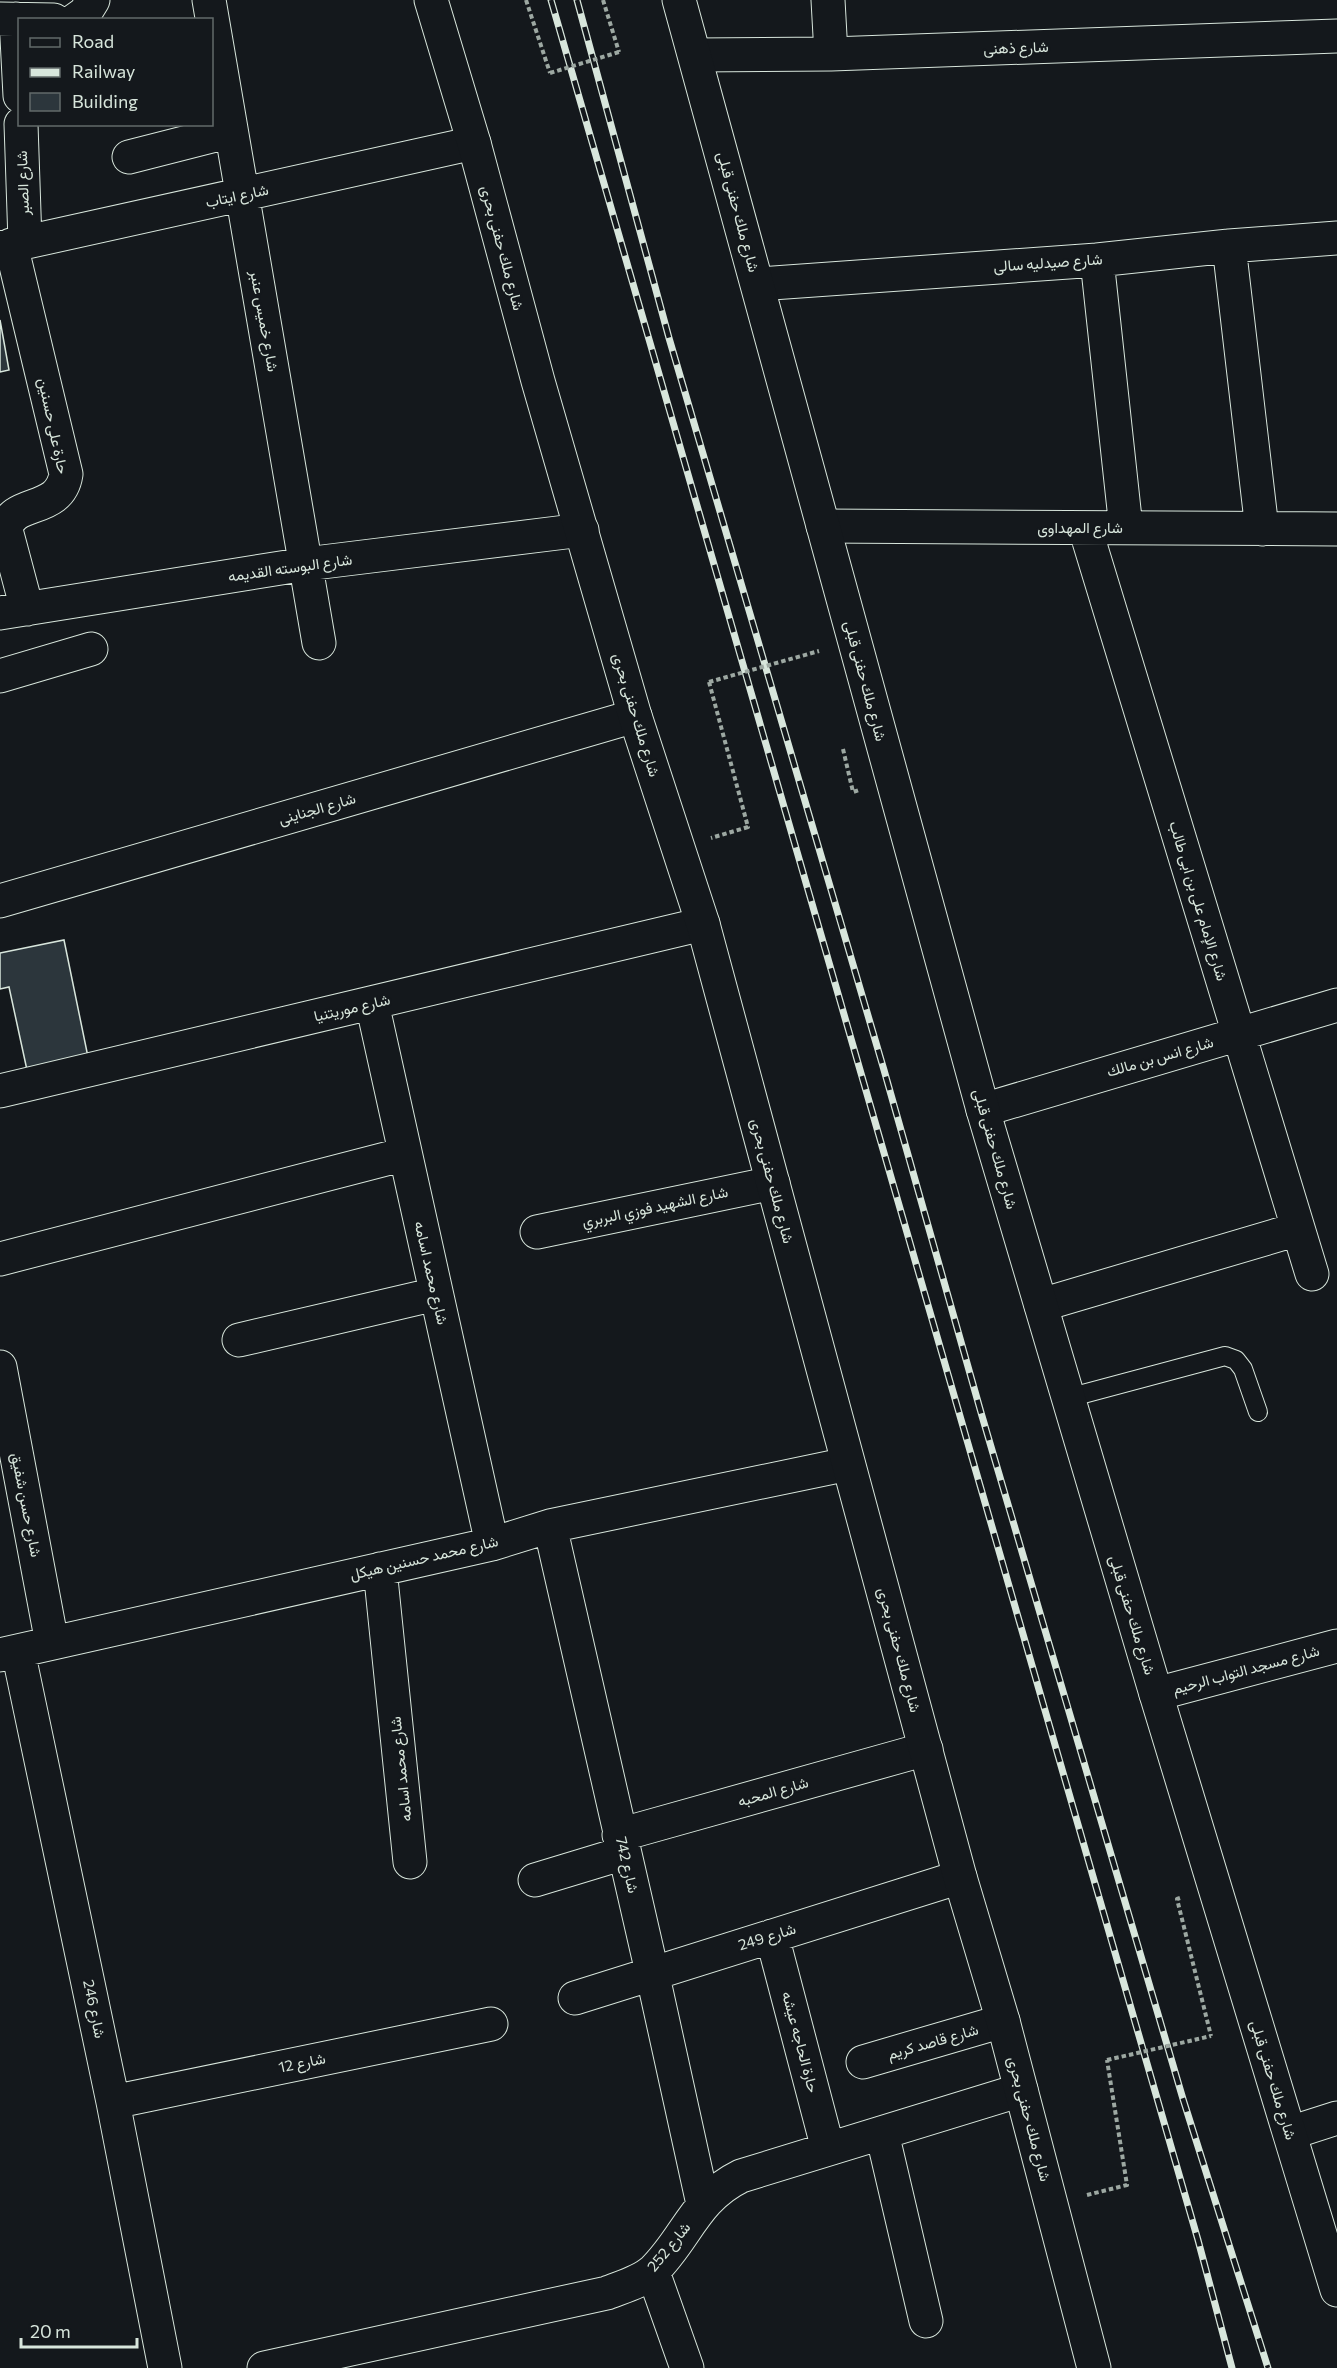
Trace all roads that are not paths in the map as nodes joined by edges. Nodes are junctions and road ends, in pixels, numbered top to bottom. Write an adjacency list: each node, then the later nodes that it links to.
1 (93, 0): 6 (street)
2 (209, 0): 7 (street, شارع خميس عنبر)
3 (431, 0): 16 (street, شارع ملك حفنى بحرى)
4 (679, 0): 12 (street, شارع ملك حفنى قبلى)
5 (828, 0): 11 (street)
6 (78, 18)
7 (212, 18)
8 (8, 19): 13 (street)
9 (213, 24): 15 (street, شارع خميس عنبر)
10 (1337, 36): 11 (street, شارع ذهنى)
11 (831, 54): 12 (street, شارع ذهنى)
12 (695, 55): 23 (street, شارع ملك حفنى قبلى)
13 (18, 83)
14 (21, 126): 20 (street, شارع الصبر)
15 (231, 131): 17 (street); 18 (street, شارع خميس عنبر)
16 (474, 143): 18 (street, شارع ايتاب); 29 (street, شارع ملك حفنى بحرى)
17 (129, 158)
18 (242, 195): 20 (street, شارع ايتاب); 30 (street, شارع خميس عنبر)
19 (1337, 238): 21 (street, شارع صيدليه سالى)
20 (12, 245): 31 (street, حارة على حسنين)
21 (1229, 246): 22 (street, شارع صيدليه سالى); 27 (street)
22 (1097, 260): 23 (street, شارع صيدليه سالى); 26 (street)
23 (758, 284): 24 (street, شارع ملك حفنى قبلى)
24 (824, 526): 25 (street, شارع المهداوى); 42 (street, شارع ملك حفنى قبلى)
25 (1085, 528): 26 (street, شارع المهداوى); 40 (street, شارع الإمام على بن ابى طالب)
26 (1126, 528): 27 (street, شارع المهداوى)
27 (1262, 529): 28 (street, شارع المهداوى)
28 (1337, 529)
29 (582, 530): 30 (street, شارع البوسته القديمه); 35 (street, شارع ملك حفنى بحرى)
30 (306, 564): 31 (street, شارع البوسته القديمه); 32 (street, شارع خميس عنبر)
31 (14, 611)
32 (319, 643)
33 (91, 649): 34 (street)
34 (0, 676)
35 (634, 716): 36 (street, شارع الجناينى); 37 (street, شارع ملك حفنى بحرى)
36 (0, 901)
37 (703, 924): 38 (street, شارع موريتنيا); 44 (street, شارع ملك حفنى بحرى)
38 (372, 1003): 41 (street, شارع موريتنيا); 43 (street, شارع محمد اسامه)
39 (1337, 1005): 40 (street, شارع انس بن مالك)
40 (1239, 1034): 42 (street, شارع انس بن مالك); 45 (street, شارع الإمام على بن ابى طالب)
41 (0, 1091)
42 (983, 1110): 50 (street, شارع ملك حفنى قبلى)
43 (405, 1154): 47 (street); 49 (street, شارع محمد اسامه)
44 (773, 1183): 46 (street, شارع الشهيد فوزي البربري); 55 (street, شارع ملك حفنى بحرى)
45 (1298, 1229): 48 (street, شارع الإمام على بن ابى طالب); 50 (street)
46 (537, 1232)
47 (0, 1258)
48 (1312, 1274)
49 (436, 1294): 51 (street); 57 (street, شارع محمد اسامه)
50 (1041, 1305): 53 (street, شارع ملك حفنى قبلى)
51 (239, 1340)
52 (0, 1368): 59 (street, شارع حسن شفيق)
53 (1068, 1398): 54 (lane); 62 (street, شارع ملك حفنى قبلى)
54 (1258, 1412)
55 (848, 1464): 56 (street, شارع محمد حسنين هيكل); 63 (street, شارع ملك حفنى بحرى)
56 (550, 1526): 57 (street, شارع محمد حسنين هيكل); 64 (street, شارع 742)
57 (492, 1544): 58 (street, شارع محمد حسنين هيكل)
58 (380, 1569): 59 (street, شارع محمد حسنين هيكل); 65 (street, شارع محمد اسامه)
59 (52, 1643): 61 (street, شارع محمد حسنين هيكل)
60 (1337, 1646): 62 (street, شارع مسجد التواب الرحيم)
61 (9, 1653): 75 (street, شارع 246)
62 (1156, 1694): 78 (street, شارع ملك حفنى قبلى)
63 (926, 1749): 64 (street, شارع المحبه); 66 (street, شارع ملك حفنى بحرى)
64 (622, 1844): 67 (street, شارع المحبه); 69 (street, شارع 742)
65 (410, 1862)
66 (960, 1877): 68 (street, شارع 249); 71 (street, شارع ملك حفنى بحرى)
67 (535, 1880)
68 (772, 1935): 69 (street, شارع 249); 79 (street, حارة الحاجه عيشه)
69 (652, 1972): 70 (street, شارع 249); 80 (street, شارع 742)
70 (575, 1998)
71 (1003, 2021): 73 (street, شارع قاصد كريم); 74 (street, شارع ملك حفنى بحرى)
72 (491, 2024): 75 (street, شارع 12)
73 (863, 2062)
74 (1021, 2090): 77 (street, شارع 252); 87 (street, شارع ملك حفنى بحرى)
75 (113, 2102): 84 (street, شارع 246)
76 (1337, 2118): 78 (street)
77 (882, 2133): 79 (street, شارع 252); 83 (street)
78 (1290, 2133): 82 (street, شارع ملك حفنى قبلى)
79 (828, 2149): 80 (street, شارع 252)
80 (703, 2204): 81 (street, شارع 252)
81 (653, 2272): 85 (street, شارع 252); 86 (street)
82 (1337, 2290)
83 (926, 2321)
84 (165, 2368)
85 (264, 2368)
86 (687, 2368)
87 (1094, 2368)

